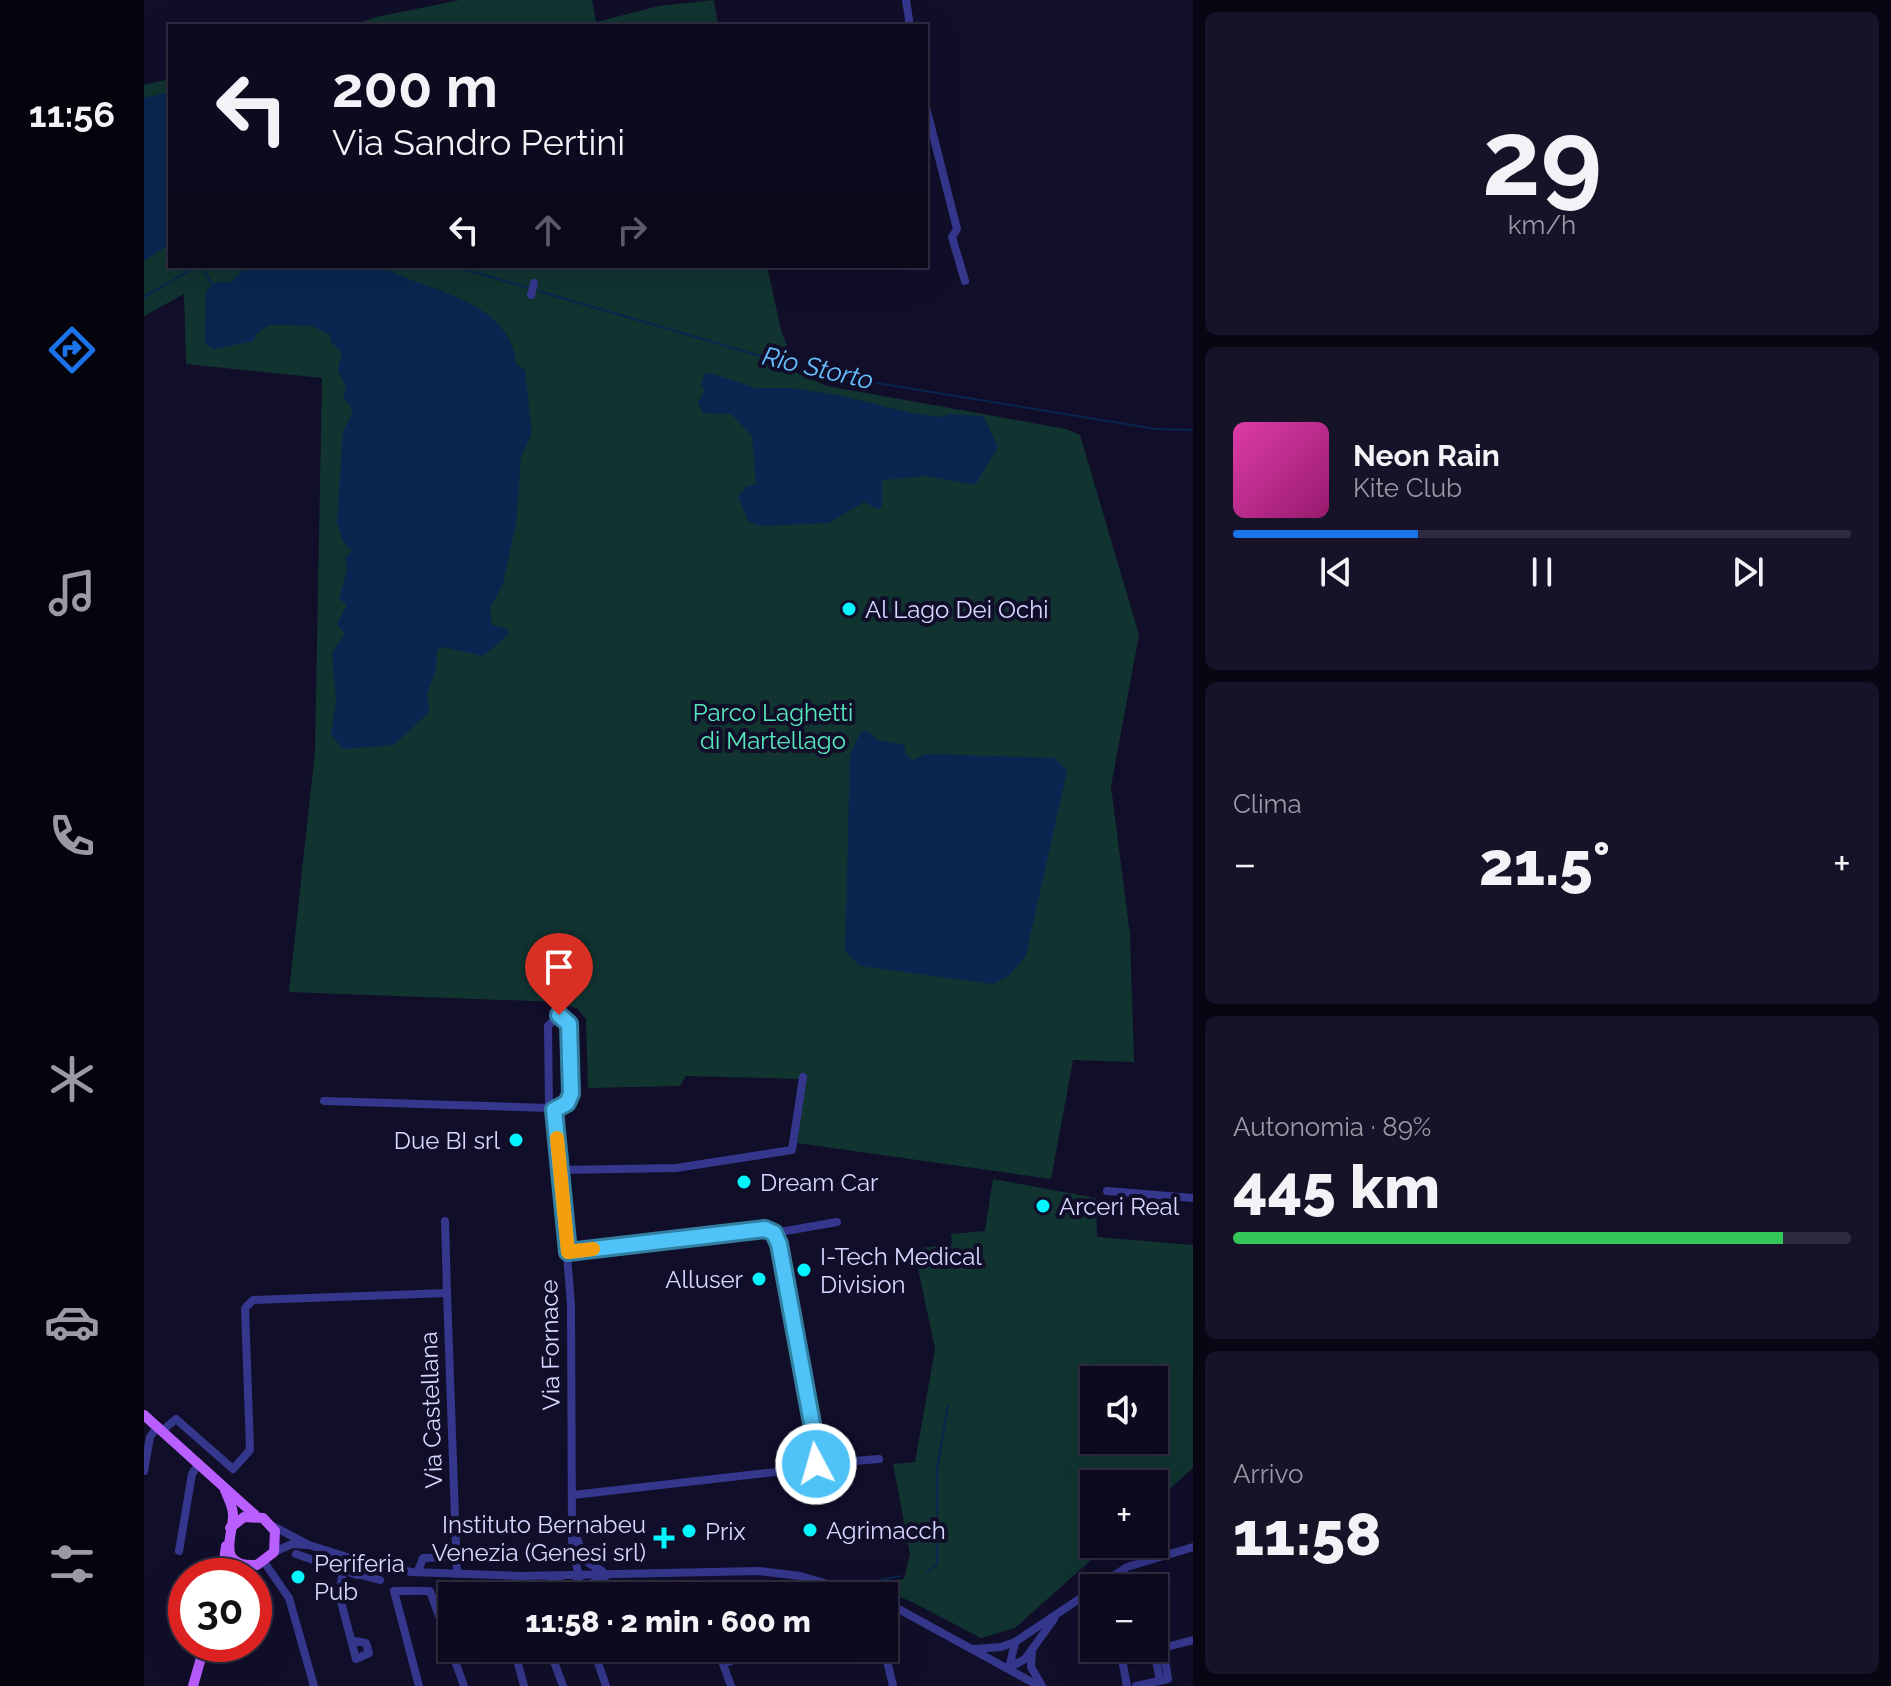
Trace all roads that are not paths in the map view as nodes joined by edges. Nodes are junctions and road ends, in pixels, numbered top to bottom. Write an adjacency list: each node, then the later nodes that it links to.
1 (906, 0): 2 (street)
2 (910, 24)
3 (928, 115): 4 (street)
4 (965, 281)
5 (534, 283): 6 (street)
6 (531, 295)
7 (803, 1077): 10 (street)
8 (324, 1101): 9 (street)
9 (551, 1109): 9 (street, Via Fornace); 10 (street, Via Fornace)
10 (559, 1170): 16 (street, Via Fornace)
11 (1107, 1191): 12 (street)
12 (1193, 1198)
13 (445, 1221): 17 (street, Via Castellana)
14 (837, 1222): 15 (street)
15 (774, 1233): 16 (street); 22 (street)
16 (568, 1252): 25 (street, Via Fornace)
17 (447, 1293): 19 (street); 36 (street, Via Castellana)
18 (144, 1415): 19 (main road)
19 (160, 1429): 21 (main road); 23 (street)
20 (879, 1459): 22 (street)
21 (199, 1463): 24 (main road); 33 (street)
22 (816, 1464): 25 (street)
23 (144, 1471)
24 (225, 1490): 26 (main road); 29 (main road)
25 (573, 1495): 27 (street, Via Fornace)
26 (255, 1516): 28 (main road); 29 (main road)
27 (572, 1520): 40 (street, Via Fornace); 41 (street, Via Fornace)
28 (271, 1525): 31 (street); 34 (main road)
29 (230, 1528): 30 (main road)
30 (227, 1544): 37 (main road); 38 (main road)
31 (309, 1545): 34 (street); 42 (street)
32 (1193, 1547): 58 (street)
33 (179, 1551)
34 (274, 1552): 39 (main road)
35 (296, 1554): 43 (street)
36 (457, 1557): 44 (street); 46 (street, Via Castellana)
37 (225, 1558)
38 (235, 1558)
39 (268, 1558)
40 (584, 1560): 47 (street); 49 (street)
41 (573, 1561): 49 (street, Via Fornace); 50 (street)
42 (367, 1563): 44 (street); 48 (street)
43 (343, 1571): 48 (street); 60 (street)
44 (415, 1572): 46 (street); 56 (street)
45 (272, 1574): 75 (street)
46 (457, 1574): 50 (street)
47 (616, 1574): 49 (street); 54 (street); 55 (street)
48 (361, 1575): 51 (street)
49 (578, 1575): 50 (street); 53 (street, Via Fornace)
50 (545, 1576): 52 (street)
51 (380, 1580)
52 (558, 1582)
53 (577, 1582)
54 (591, 1582)
55 (821, 1582)
56 (408, 1589): 76 (street); 77 (street)
57 (898, 1608): 63 (street)
58 (1056, 1615): 61 (street); 64 (street)
59 (1193, 1640): 62 (street)
60 (354, 1641)
61 (1015, 1642): 63 (street); 73 (street)
62 (1168, 1646)
63 (974, 1649): 73 (street)
64 (1032, 1650): 73 (street); 83 (street)
65 (200, 1662): 74 (main road)
66 (518, 1662): 78 (street)
67 (554, 1662): 79 (street)
68 (598, 1662): 80 (street)
69 (728, 1662): 81 (street)
70 (887, 1662): 82 (street)
71 (1124, 1662): 84 (street)
72 (1161, 1662): 85 (street)
73 (1009, 1668): 83 (street)
74 (193, 1686)
75 (314, 1686)
76 (419, 1686)
77 (464, 1686)
78 (524, 1686)
79 (563, 1686)
80 (606, 1686)
81 (731, 1686)
82 (893, 1686)
83 (1041, 1686)
84 (1127, 1686)
85 (1136, 1686)

